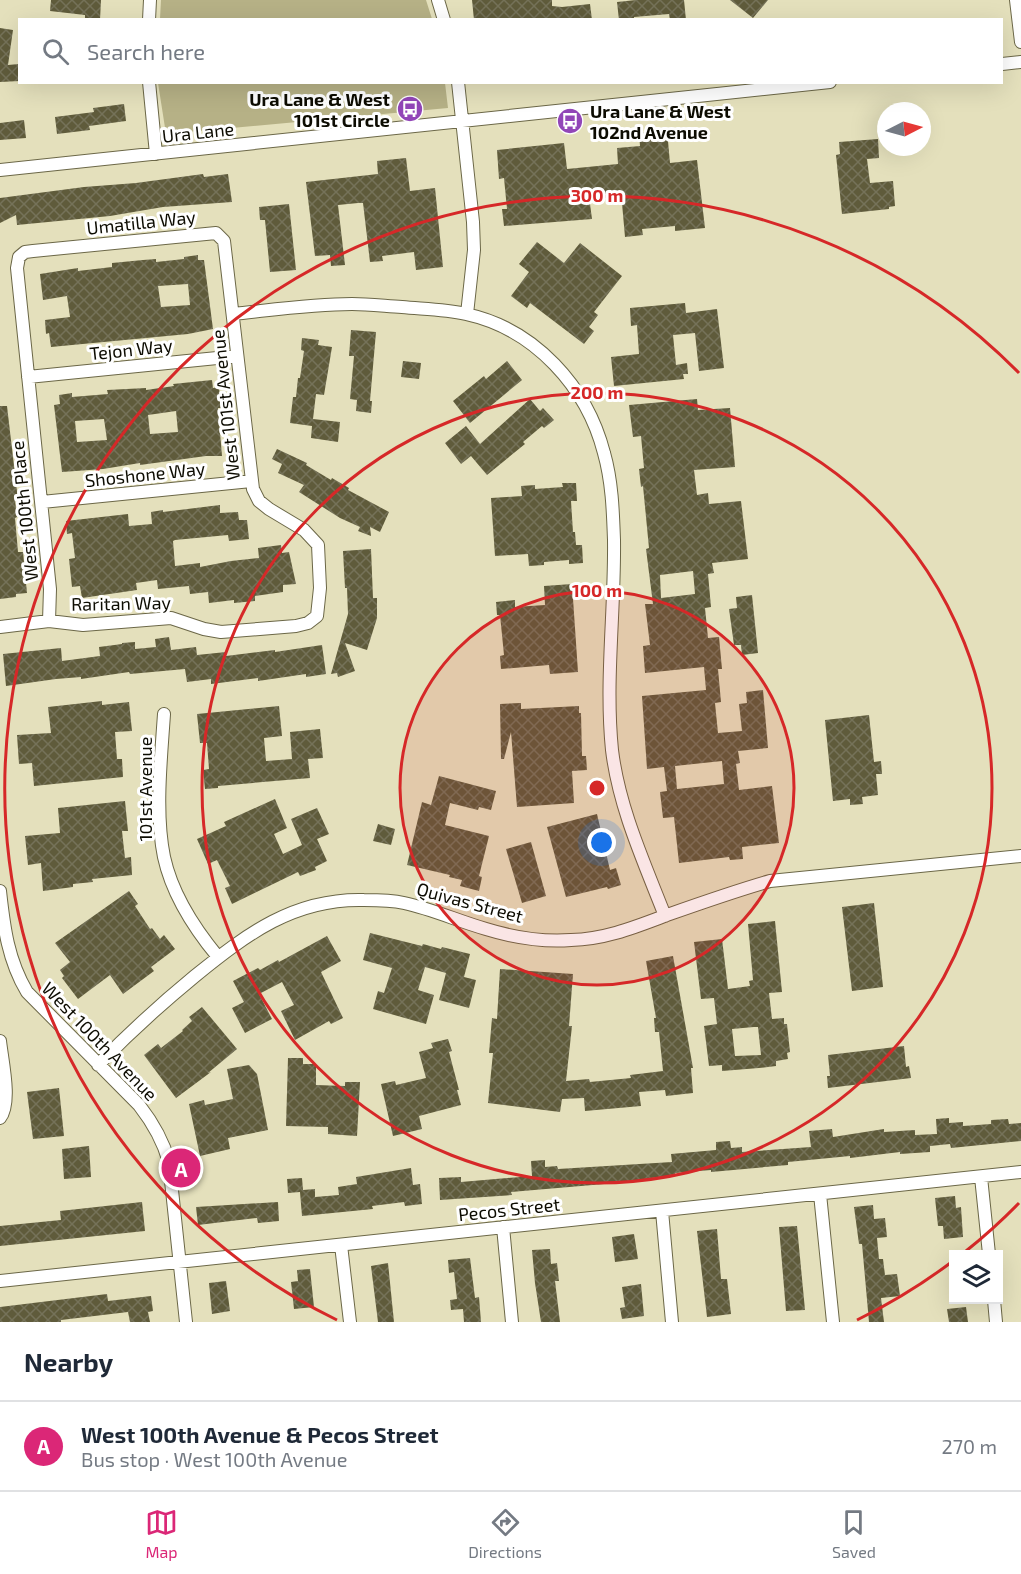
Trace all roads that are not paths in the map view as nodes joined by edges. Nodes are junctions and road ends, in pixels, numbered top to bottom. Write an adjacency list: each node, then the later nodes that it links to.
1 (150, 0): 4 (street)
2 (438, 0): 5 (street)
3 (1016, 0): 6 (street)
4 (149, 18)
5 (443, 18)
6 (1021, 42)
7 (1021, 62): 8 (street)
8 (1003, 64)
9 (149, 84): 13 (street)
10 (458, 84): 12 (street)
11 (812, 84): 12 (street, Ura Lane)
12 (463, 122): 13 (street, Ura Lane); 17 (street)
13 (156, 154): 14 (street, Ura Lane)
14 (0, 170)
15 (21, 255): 16 (street, Umatilla Way); 19 (street, West 100th Place)
16 (233, 314): 17 (street, West 101st Avenue); 18 (street, West 101st Avenue)
17 (467, 314): 28 (street, West 101st Avenue)
18 (237, 356): 19 (street, Tejon Way); 20 (street, West 101st Avenue)
19 (28, 377): 21 (street, West 100th Place)
20 (251, 481): 21 (street, Shoshone Way); 23 (street, West 101st Avenue)
21 (42, 502): 22 (street, West 100th Place)
22 (49, 621): 23 (street, Raritan Way); 24 (street, Raritan Way)
23 (312, 621)
24 (0, 627)
25 (164, 714): 29 (street, 101st Avenue)
26 (1021, 856): 28 (street, Quivas Street)
27 (0, 891): 31 (street, West 100th Avenue)
28 (665, 916): 29 (street, Quivas Street)
29 (218, 957): 31 (street, Quivas Street)
30 (0, 1041): 32 (street)
31 (98, 1065): 40 (street, West 100th Avenue)
32 (0, 1119)
33 (1021, 1172): 34 (street, Pecos Street)
34 (981, 1177): 35 (street, Pecos Street); 39 (street)
35 (820, 1194): 36 (street, Pecos Street); 47 (street)
36 (662, 1211): 37 (street, Pecos Street); 46 (street)
37 (503, 1227): 38 (street, Pecos Street); 45 (street)
38 (341, 1245): 40 (street, Pecos Street); 44 (street)
39 (989, 1250)
40 (179, 1262): 41 (street, Pecos Street); 43 (street, West 100th Avenue)
41 (0, 1281)
42 (994, 1304): 48 (street)
43 (186, 1322)
44 (350, 1322)
45 (512, 1322)
46 (672, 1322)
47 (833, 1322)
48 (996, 1322)

